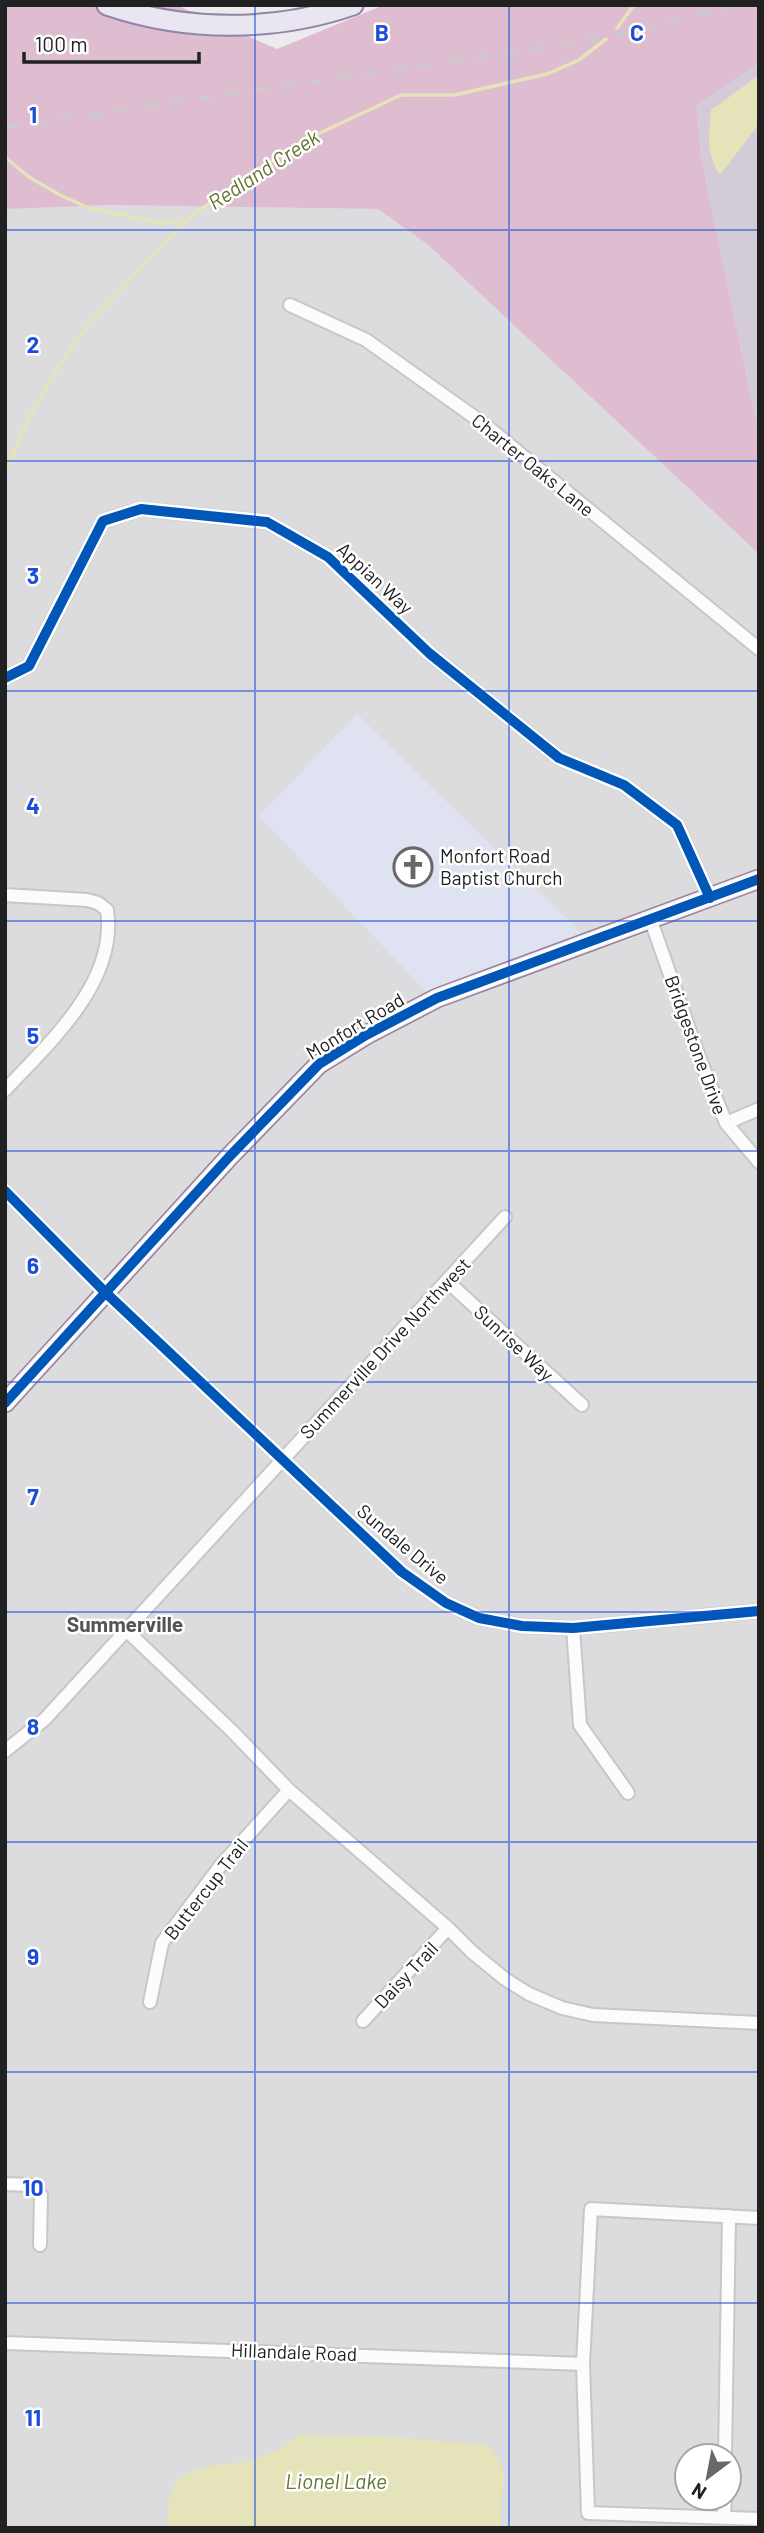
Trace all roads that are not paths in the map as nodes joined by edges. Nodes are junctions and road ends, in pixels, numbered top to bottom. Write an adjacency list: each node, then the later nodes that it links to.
1 (107, 5): 2 (main road)
2 (346, 6)
3 (290, 305): 4 (street, Charter Oaks Lane)
4 (759, 649)
5 (5, 678): 8 (street, Appian Way)
6 (759, 879): 8 (street, Monfort Road)
7 (5, 895): 10 (street)
8 (710, 898): 9 (street, Monfort Road)
9 (650, 918): 12 (street, Bridgestone Drive); 17 (street, Monfort Road)
10 (5, 1090)
11 (759, 1109): 12 (street)
12 (726, 1123): 13 (street, Bridgestone Drive)
13 (759, 1162)
14 (5, 1191): 17 (street, Sundale Drive)
15 (505, 1217): 16 (street, Summerville Drive Northwest)
16 (447, 1281): 19 (street, Sunrise Way); 20 (street, Summerville Drive Northwest)
17 (106, 1293): 18 (street, Monfort Road); 20 (street, Sundale Drive)
18 (5, 1403)
19 (582, 1405)
20 (283, 1458): 22 (street, Sundale Drive); 23 (street, Summerville Drive Northwest)
21 (759, 1611): 22 (street, Sundale Drive)
22 (573, 1628): 26 (street)
23 (127, 1631): 24 (street, Summerville Drive Northwest); 25 (street)
24 (5, 1751)
25 (289, 1790): 27 (street); 28 (street, Buttercup Trail)
26 (628, 1793)
27 (448, 1928): 29 (street, Daisy Trail); 30 (street)
28 (150, 2002)
29 (363, 2021)
30 (759, 2024)
31 (5, 2184): 34 (street)
32 (729, 2216): 33 (street); 36 (street); 37 (street)
33 (759, 2218)
34 (40, 2245)
35 (5, 2343): 36 (street, Hillandale Road)
36 (583, 2364): 39 (street)
37 (725, 2442)
38 (724, 2512): 39 (street)
39 (724, 2516): 40 (street)
40 (759, 2518)

